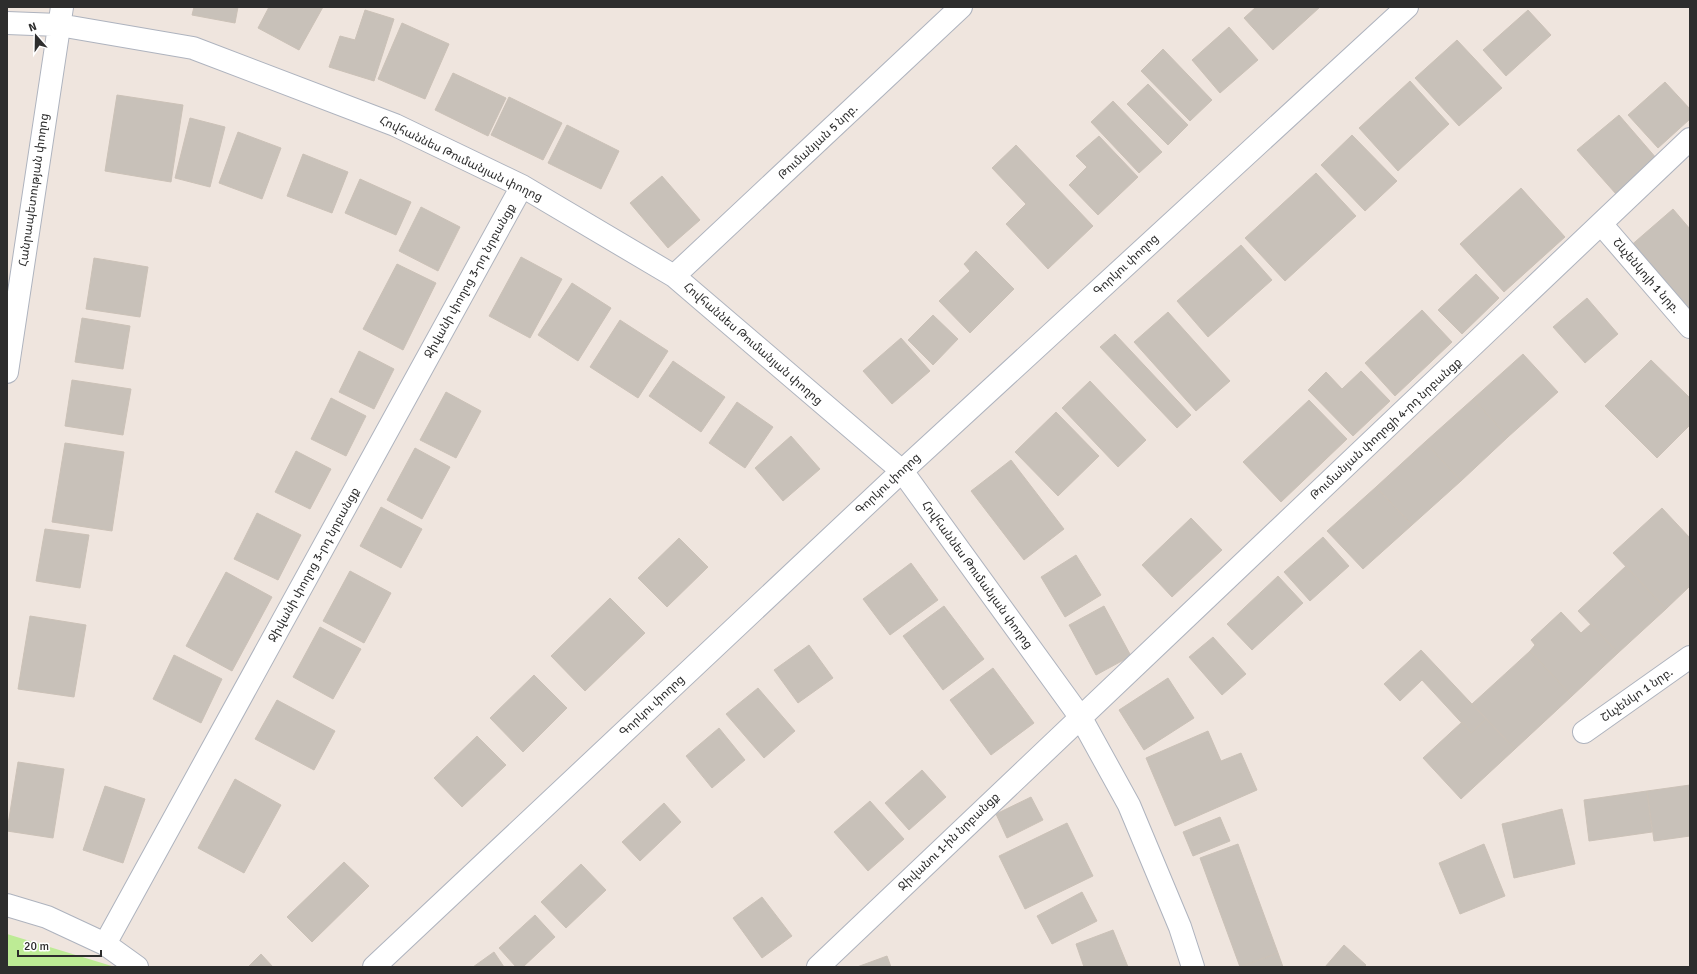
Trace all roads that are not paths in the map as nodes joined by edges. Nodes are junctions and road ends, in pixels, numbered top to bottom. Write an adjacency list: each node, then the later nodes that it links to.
1 (961, 7): 8 (street, Թումանյան 5 նրբ.)
2 (1407, 7): 11 (street, Գորկու փողոց)
3 (60, 16): 4 (street, Հովհաննես Թումանյան փողոց); 6 (street, Հովհաննես Թումանյան փողոց); 10 (street, Հանրապետության փողոց)
4 (7, 23)
5 (1690, 140): 7 (street, Թումանյան փողոցի 4-րդ նրբանցք)
6 (522, 186): 8 (street, Հովհաննես Թումանյան փողոց); 16 (street, Ջիվանի փողոց 3-րդ նրբանցք)
7 (1602, 225): 9 (street, Շևչենկոյի 1 նրբ.); 13 (street, Թումանյան փողոցի 4-րդ նրբանցք)
8 (674, 276): 11 (street, Հովհաննես Թումանյան փողոց)
9 (1690, 327)
10 (7, 372)
11 (902, 471): 13 (street, Հովհաննես Թումանյան փողոց); 19 (street, Գորկու փողոց)
12 (1690, 658): 14 (street, Շևչենկո 1 նրբ.)
13 (1081, 718): 17 (street, Ջիվանու 1-ին նրբանցք); 20 (street, Հովհաննես Թումանյան փողոց)
14 (1584, 732)
15 (7, 905): 16 (street)
16 (105, 944): 18 (street)
17 (821, 966)
18 (138, 967)
19 (374, 967)
20 (1193, 967)

